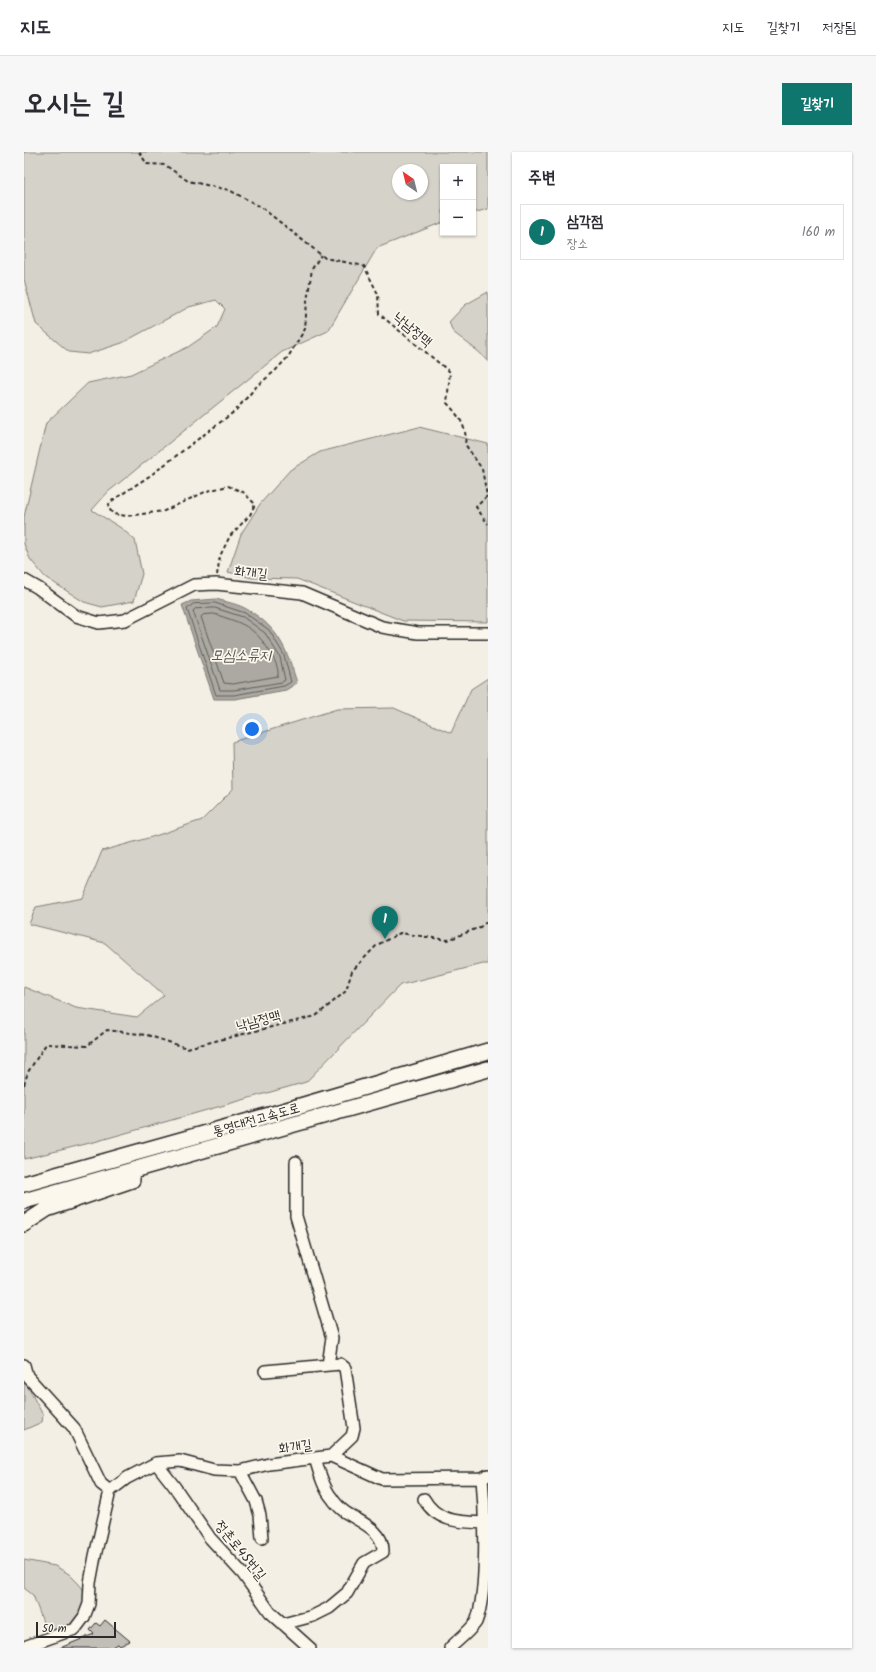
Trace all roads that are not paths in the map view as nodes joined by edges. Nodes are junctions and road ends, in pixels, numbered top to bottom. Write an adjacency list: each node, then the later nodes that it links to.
1 (24, 580): 2 (street, 화개길)
2 (488, 633)
3 (488, 1051): 7 (highway, 통영대전고속도로)
4 (488, 1069): 5 (highway, 통영대전고속도로)
5 (305, 1121): 8 (highway, 통영대전고속도로); 9 (highway)
6 (296, 1162): 11 (street)
7 (27, 1183)
8 (24, 1201)
9 (24, 1224)
10 (24, 1365): 18 (street)
11 (328, 1365): 12 (street); 13 (street)
12 (265, 1371)
13 (331, 1456): 14 (street, 화개길); 17 (street, 화개길)
14 (314, 1458): 16 (street, 화개길); 22 (street)
15 (156, 1463): 16 (street, 화개길); 18 (street, 화개길); 22 (street, 정촌로45번길)
16 (240, 1471): 21 (street)
17 (485, 1476): 20 (street)
18 (110, 1491): 23 (street)
19 (424, 1499): 20 (street)
20 (486, 1523): 25 (street)
21 (262, 1538)
22 (283, 1624): 24 (street, 정촌로45번길)
23 (24, 1647)
24 (310, 1648)
25 (450, 1648)

